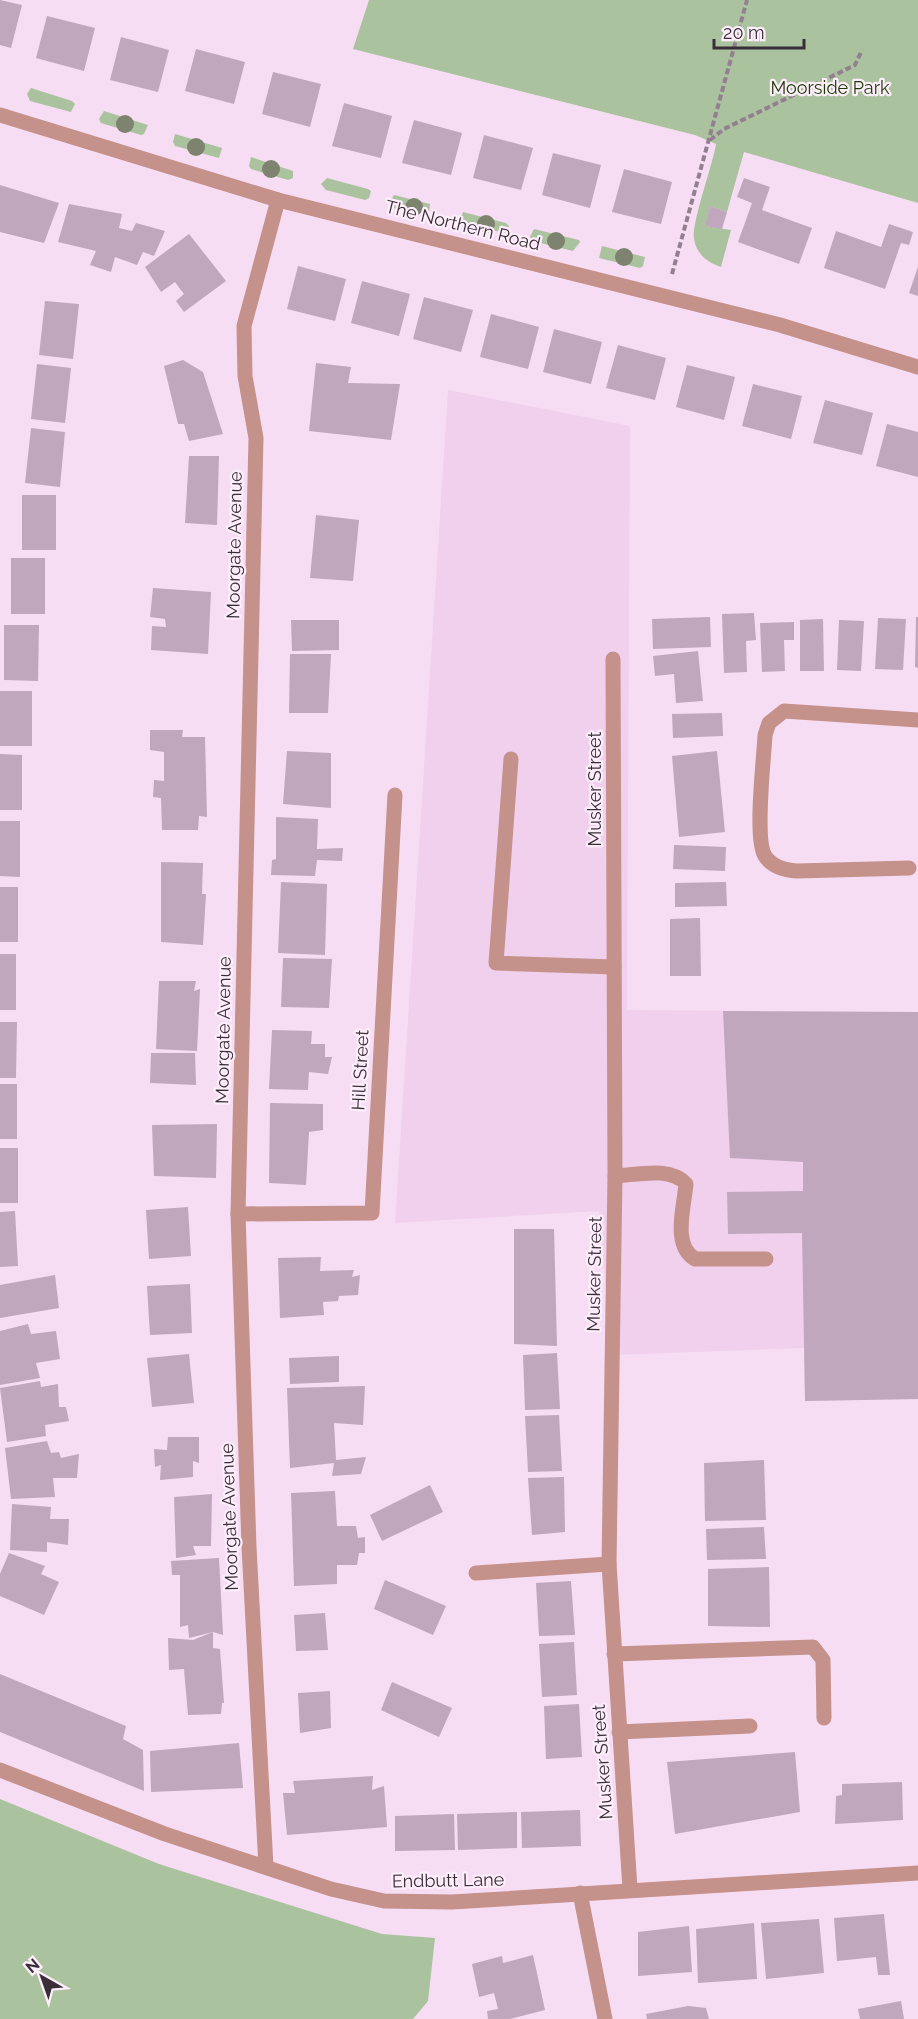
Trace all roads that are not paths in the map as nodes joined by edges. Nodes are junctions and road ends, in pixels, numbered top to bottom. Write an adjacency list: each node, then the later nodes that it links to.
1 (0, 115): 2 (street, The Northern Road)
2 (278, 200): 3 (street, The Northern Road); 11 (street, Moorgate Avenue)
3 (918, 367)
4 (613, 659): 9 (street, Musker Street)
5 (918, 720): 8 (street)
6 (511, 759): 9 (street)
7 (395, 795): 11 (street, Hill Street)
8 (909, 868)
9 (614, 967): 10 (street, Musker Street)
10 (615, 1176): 12 (street); 13 (street, Musker Street)
11 (238, 1214): 20 (street, Moorgate Avenue)
12 (766, 1259)
13 (609, 1564): 14 (street); 15 (street, Musker Street)
14 (476, 1574)
15 (614, 1654): 16 (street); 18 (street, Musker Street)
16 (824, 1718)
17 (750, 1726): 18 (street)
18 (619, 1732): 22 (street, Musker Street)
19 (0, 1770): 20 (street, Endbutt Lane)
20 (266, 1867): 23 (street, Endbutt Lane)
21 (918, 1873): 22 (street, Endbutt Lane)
22 (630, 1889): 23 (street, Endbutt Lane)
23 (580, 1893): 24 (street)
24 (605, 2019)

